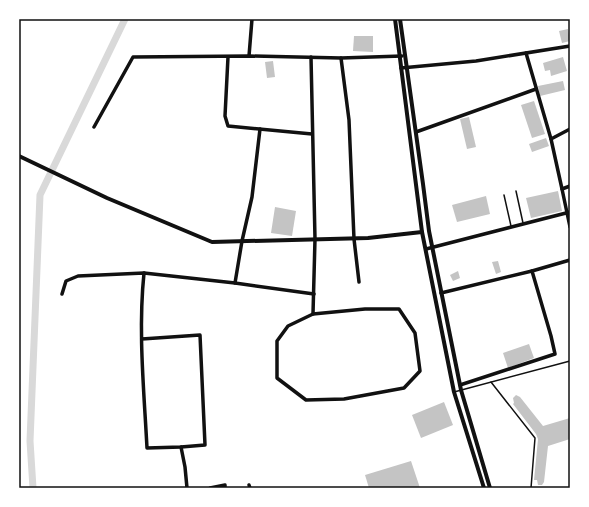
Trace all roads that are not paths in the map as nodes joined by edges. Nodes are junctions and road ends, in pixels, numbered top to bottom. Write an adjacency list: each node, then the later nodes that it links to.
1 (252, 19): 6 (street)
2 (395, 19): 10 (street)
3 (400, 19): 7 (street)
4 (570, 46): 5 (street)
5 (526, 53): 12 (street); 14 (street)
6 (249, 56): 8 (street); 9 (street)
7 (406, 56): 10 (street); 12 (street)
8 (228, 57): 15 (street); 16 (street)
9 (311, 57): 11 (street); 19 (street)
10 (400, 57): 11 (street); 13 (street)
11 (341, 58): 32 (street)
12 (408, 67): 13 (street); 18 (street)
13 (401, 68): 30 (street)
14 (536, 89): 18 (street); 20 (street)
15 (94, 127)
16 (260, 129): 19 (street); 33 (street)
17 (570, 129): 20 (street)
18 (416, 132): 34 (street)
19 (312, 134): 31 (street)
20 (551, 139): 23 (street)
21 (19, 156): 33 (street)
22 (570, 186): 23 (street)
23 (562, 189): 26 (street)
24 (516, 191): 27 (lane)
25 (504, 194): 29 (lane)
26 (568, 213): 27 (street); 28 (street)
27 (524, 224): 29 (street)
28 (570, 227)
29 (512, 228): 34 (street)
30 (422, 232): 32 (street); 35 (street)
31 (315, 239): 32 (street); 33 (street); 43 (street)
32 (354, 239): 39 (street)
33 (242, 241): 40 (street)
34 (432, 248): 35 (street); 41 (street)
35 (426, 250): 50 (street)
36 (570, 260): 37 (street)
37 (532, 270): 41 (street); 48 (street)
38 (144, 273): 40 (street); 42 (street); 45 (street)
39 (359, 282)
40 (235, 283): 43 (street)
41 (441, 293): 48 (street)
42 (62, 294)
43 (314, 294): 44 (street)
44 (313, 314): 44 (street)
45 (142, 339): 51 (street); 51 (street)
46 (570, 361): 47 (lane)
47 (491, 382): 49 (lane); 57 (lane)
48 (460, 385): 49 (street)
49 (461, 390): 50 (lane); 56 (street)
50 (454, 392): 55 (street)
51 (181, 447): 52 (street)
52 (187, 488)
53 (210, 488): 54 (street)
54 (225, 488)
55 (484, 488)
56 (490, 488)
57 (531, 488)

